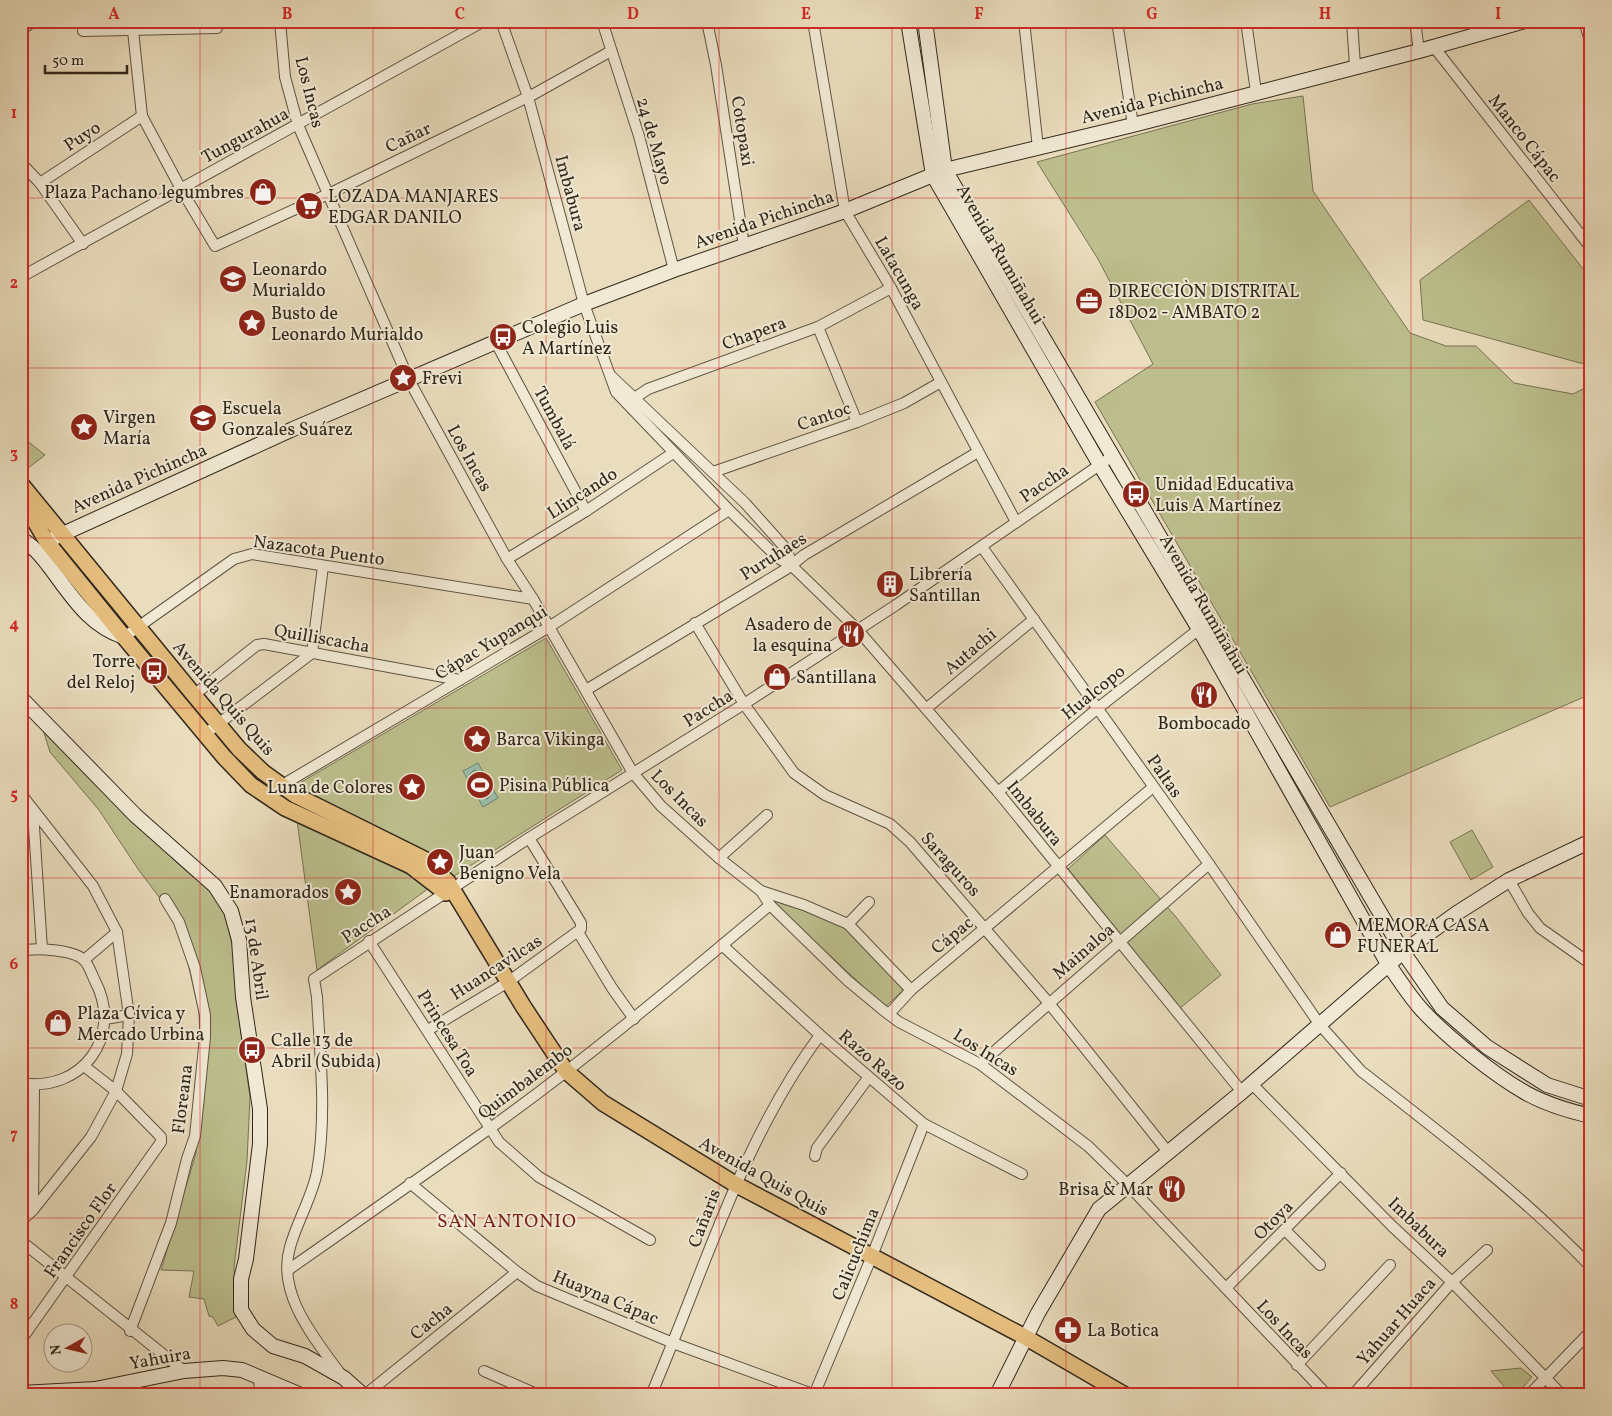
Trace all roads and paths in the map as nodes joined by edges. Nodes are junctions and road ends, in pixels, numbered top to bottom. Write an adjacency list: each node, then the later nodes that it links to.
1 (34, 21): 19 (street)
2 (280, 21): 29 (street, Los Incas)
3 (484, 21): 29 (street, Tungurahua)
4 (501, 21): 27 (street, Imbabura)
5 (602, 21): 23 (street, 24 de Mayo)
6 (707, 21): 41 (street, Cotopaxi)
7 (813, 21): 39 (street, Latacunga)
8 (908, 21): 33 (main road, Avenida Rumiñahui)
9 (924, 21): 33 (main road, Avenida Rumiñahui)
10 (1024, 21): 31 (street)
11 (1117, 21): 30 (street)
12 (1246, 21): 26 (street)
13 (1352, 21): 25 (street)
14 (1415, 21): 24 (street)
15 (1525, 21): 22 (main road, Avenida Pichincha)
16 (1584, 21): 21 (street)
17 (132, 26): 18 (street); 20 (street); 28 (street)
18 (217, 28)
19 (21, 30)
20 (83, 31)
21 (1591, 44)
22 (1434, 47): 24 (main road, Avenida Pichincha); 42 (street, Manco Cápac)
23 (611, 51): 27 (street, Cañar); 43 (street, 24 de Mayo)
24 (1419, 51): 25 (main road, Avenida Pichincha)
25 (1355, 66): 26 (main road, Avenida Pichincha)
26 (1256, 92): 30 (main road, Avenida Pichincha)
27 (528, 97): 38 (street, Cañar); 46 (street, Imbabura)
28 (142, 116): 36 (street, Puyo); 37 (street)
29 (298, 125): 37 (street, Tungurahua); 38 (street, Los Incas)
30 (1133, 125): 31 (main road, Avenida Pichincha)
31 (1038, 148): 33 (main road, Avenida Pichincha)
32 (21, 163): 34 (street)
33 (939, 172): 39 (main road, Avenida Pichincha); 55 (main road, Avenida Rumiñahui); 56 (main road, Avenida Rumiñahui)
34 (31, 173): 35 (street); 36 (street)
35 (21, 179)
36 (40, 183): 40 (street)
37 (181, 189): 38 (street, Cañar); 40 (street, Tungurahua)
38 (330, 194): 49 (street, Los Incas)
39 (846, 211): 41 (main road, Avenida Pichincha); 45 (street, Latacunga)
40 (83, 244): 44 (street, Tungurahua)
41 (744, 246): 43 (main road, Avenida Pichincha)
42 (1591, 248)
43 (674, 270): 46 (main road, Avenida Pichincha)
44 (21, 277)
45 (891, 288): 47 (street, Chapera); 50 (street, Latacunga)
46 (584, 304): 48 (main road, Avenida Pichincha); 51 (street, Imbabura)
47 (818, 327): 51 (street, Chapera); 52 (street)
48 (495, 341): 49 (main road, Avenida Pichincha); 61 (street, Tumbalá)
49 (409, 380): 63 (main road, Avenida Pichincha); 67 (street, Los Incas)
50 (941, 382): 52 (street, Cantoc); 53 (street, Latacunga)
51 (631, 400): 54 (street, Imbabura); 57 (street, Imbabura)
52 (857, 422): 57 (street, Cantoc)
53 (978, 452): 62 (street, Latacunga); 69 (street, Puruhaes)
54 (673, 453): 60 (street, Imbabura); 61 (street, Llincando)
55 (1114, 455): 56 (street, Paccha); 72 (main road, Avenida Rumiñahui)
56 (1100, 465): 62 (street, Paccha); 77 (main road, Avenida Rumiñahui)
57 (713, 472): 69 (street, Imbabura)
58 (21, 484): 63 (main road, Avenida Quis Quis)
59 (21, 504): 65 (main road, Avenida Quis Quis)
60 (729, 510): 69 (street, Imbabura); 74 (street, Cápac Yupanqui)
61 (586, 511): 67 (street, Llincando)
62 (1016, 522): 66 (street, Paccha)
63 (64, 534): 65 (main road, Avenida Pichincha); 75 (main road, Avenida Quis Quis)
64 (21, 539): 78 (main road)
65 (46, 542): 78 (main road, Avenida Quis Quis)
66 (982, 547): 71 (street, Paltas); 76 (street, Paccha)
67 (507, 559): 70 (street, Los Incas)
68 (323, 566): 70 (street, Nazacota Puento); 75 (street, Nazacota Puento); 79 (street)
69 (792, 566): 73 (street, Puruhaes); 76 (street, Imbabura)
70 (533, 599): 74 (street, Los Incas)
71 (1034, 619): 85 (street, Autachi); 86 (street, Paltas)
72 (1210, 620): 77 (street, Hualcopo); 117 (main road, Avenida Rumiñahui)
73 (695, 623): 81 (street, Puruhaes); 84 (street, Saraguros)
74 (549, 626): 80 (street, Cápac Yupanqui); 81 (street, Los Incas)
75 (139, 628): 78 (street, Nazacota Puento); 82 (main road, Avenida Quis Quis)
76 (857, 629): 84 (street, Paccha); 85 (street, Imbabura)
77 (1199, 629): 86 (street, Hualcopo); 120 (main road, Avenida Rumiñahui)
78 (124, 637): 88 (main road, Avenida Quis Quis)
79 (312, 653): 80 (street, Quilliscacha); 82 (street, Quilliscacha); 87 (street)
80 (460, 680): 90 (street, Cápac Yupanqui)
81 (586, 690): 89 (street, Los Incas)
82 (194, 695): 87 (main road, Avenida Quis Quis)
83 (21, 698): 174 (main road, 13 de Abril)
84 (744, 704): 89 (street, Paccha); 109 (street, Saraguros)
85 (927, 708): 92 (street, Imbabura)
86 (1098, 708): 91 (street, Paltas); 92 (street, Hualcopo)
87 (219, 725): 88 (street); 90 (main road, Avenida Quis Quis)
88 (205, 734): 94 (main road, Avenida Quis Quis)
89 (633, 773): 97 (street, Paccha); 99 (street, Los Incas)
90 (282, 786): 94 (street, Cápac Yupanqui); 103 (main road, Avenida Quis Quis)
91 (1152, 788): 100 (street, Paltas); 101 (street, Cápac)
92 (998, 792): 101 (street, Imbabura)
93 (22, 796): 95 (street)
94 (268, 798): 103 (main road, Avenida Quis Quis)
95 (33, 812): 111 (street); 115 (street)
96 (767, 815): 99 (street)
97 (529, 838): 103 (street, Paccha); 110 (street)
98 (1591, 841): 102 (main road)
99 (719, 858): 104 (street, Los Incas)
100 (1209, 864): 113 (street, Mainaloa); 128 (street, Paltas)
101 (1058, 868): 109 (street, Cápac); 113 (street, Imbabura)
102 (1509, 880): 117 (main road); 118 (street)
103 (449, 891): 112 (street, Paccha); 121 (main road, Avenida Quis Quis)
104 (761, 891): 107 (street, Los Incas); 108 (street)
105 (165, 899): 165 (street, Floreana)
106 (869, 902): 108 (street)
107 (770, 905): 114 (street, Quimbalembo); 124 (street, Los Incas)
108 (848, 924): 122 (street)
109 (986, 928): 122 (street, Cápac); 123 (street, Saraguros)
110 (579, 930): 121 (street, Huancavilcas); 127 (street)
111 (117, 932): 119 (street); 125 (street)
112 (369, 941): 129 (street, Princesa Toa); 160 (street, Paccha)
113 (1118, 942): 123 (street, Mainaloa); 137 (street, Imbabura)
114 (722, 945): 127 (street, Quimbalembo); 130 (street, Razo Razo)
115 (42, 949): 116 (street); 119 (street)
116 (21, 951)
117 (1403, 952): 120 (main road); 139 (main road, Avenida Rumiñahui)
118 (1588, 959)
119 (84, 960): 126 (street)
120 (1388, 964): 128 (main road); 140 (main road, Avenida Rumiñahui)
121 (508, 982): 129 (street, Huancavilcas); 133 (main road, Avenida Quis Quis)
122 (911, 990): 124 (street, Cápac)
123 (1048, 1002): 131 (street, Mainaloa); 143 (street, Saraguros)
124 (889, 1014): 131 (street, Los Incas)
125 (129, 1015): 126 (street); 138 (street)
126 (105, 1019): 132 (street)
127 (634, 1019): 133 (street, Quimbalembo)
128 (1320, 1025): 137 (main road); 159 (street, Paltas)
129 (428, 1030): 142 (street, Princesa Toa)
130 (820, 1035): 134 (street, Razo Razo); 148 (street, Cañaris)
131 (980, 1064): 149 (street, Los Incas)
132 (84, 1066): 136 (street); 138 (street)
133 (566, 1071): 142 (street, Quimbalembo); 148 (main road, Avenida Quis Quis)
134 (868, 1078): 141 (street, Razo Razo); 144 (street)
135 (21, 1083): 136 (street)
136 (34, 1085): 150 (street)
137 (1247, 1088): 143 (main road); 145 (street, Imbabura)
138 (116, 1091): 150 (street); 162 (street, Francisco Flor)
139 (1591, 1098)
140 (1591, 1116)
141 (924, 1124): 146 (street, Razo Razo); 156 (street, Calicuchima)
142 (490, 1128): 147 (street, Quimbalembo); 153 (street, Princesa Toa)
143 (1168, 1152): 149 (main road)
144 (815, 1156)
145 (1341, 1173): 152 (street, Otoya); 163 (street, Imbabura)
146 (1022, 1174)
147 (410, 1183): 160 (street, Quimbalembo); 161 (street, Huayna Cápac)
148 (735, 1184): 156 (main road, Avenida Quis Quis); 169 (street, Cañaris)
149 (1129, 1186): 164 (street, Los Incas); 167 (main road)
150 (33, 1210): 151 (street)
151 (21, 1221)
152 (1286, 1231): 157 (street); 164 (street, Otoya)
153 (650, 1240)
154 (21, 1241): 162 (street)
155 (1487, 1250): 163 (street, Yahuar Huaca)
156 (872, 1256): 167 (main road, Avenida Quis Quis); 183 (street, Calicuchima)
157 (1320, 1265)
158 (1390, 1265): 170 (street)
159 (1591, 1267)
160 (288, 1270): 174 (street)
161 (517, 1272): 169 (street, Huayna Cápac); 180 (street, Cacha)
162 (66, 1277): 165 (street); 168 (street, Francisco Flor)
163 (1452, 1282): 175 (street, Imbabura); 187 (street, Yahuar Huaca)
164 (1226, 1288): 170 (street, Los Incas)
165 (130, 1331): 171 (street)
166 (1591, 1331): 175 (street)
167 (1025, 1337): 184 (main road); 185 (main road, Avenida Quis Quis)
168 (21, 1340)
169 (673, 1343): 182 (street, Cañaris); 183 (street, Huayna Cápac)
170 (1296, 1365): 186 (street, Los Incas)
171 (184, 1371): 173 (main road, Yahuira); 176 (main road, Yahuira)
172 (484, 1371): 181 (street)
173 (259, 1376): 178 (street); 179 (main road, Yahuira)
174 (344, 1378): 180 (main road)
175 (1545, 1378): 188 (street); 189 (street, Imbabura)
176 (96, 1392): 177 (main road, Yahuira)
177 (21, 1393)
178 (260, 1395)
179 (301, 1395)
180 (364, 1395)
181 (539, 1395)
182 (651, 1395)
183 (814, 1395)
184 (997, 1395)
185 (1125, 1395)
186 (1327, 1395)
187 (1353, 1395)
188 (1529, 1395)
189 (1562, 1395)

